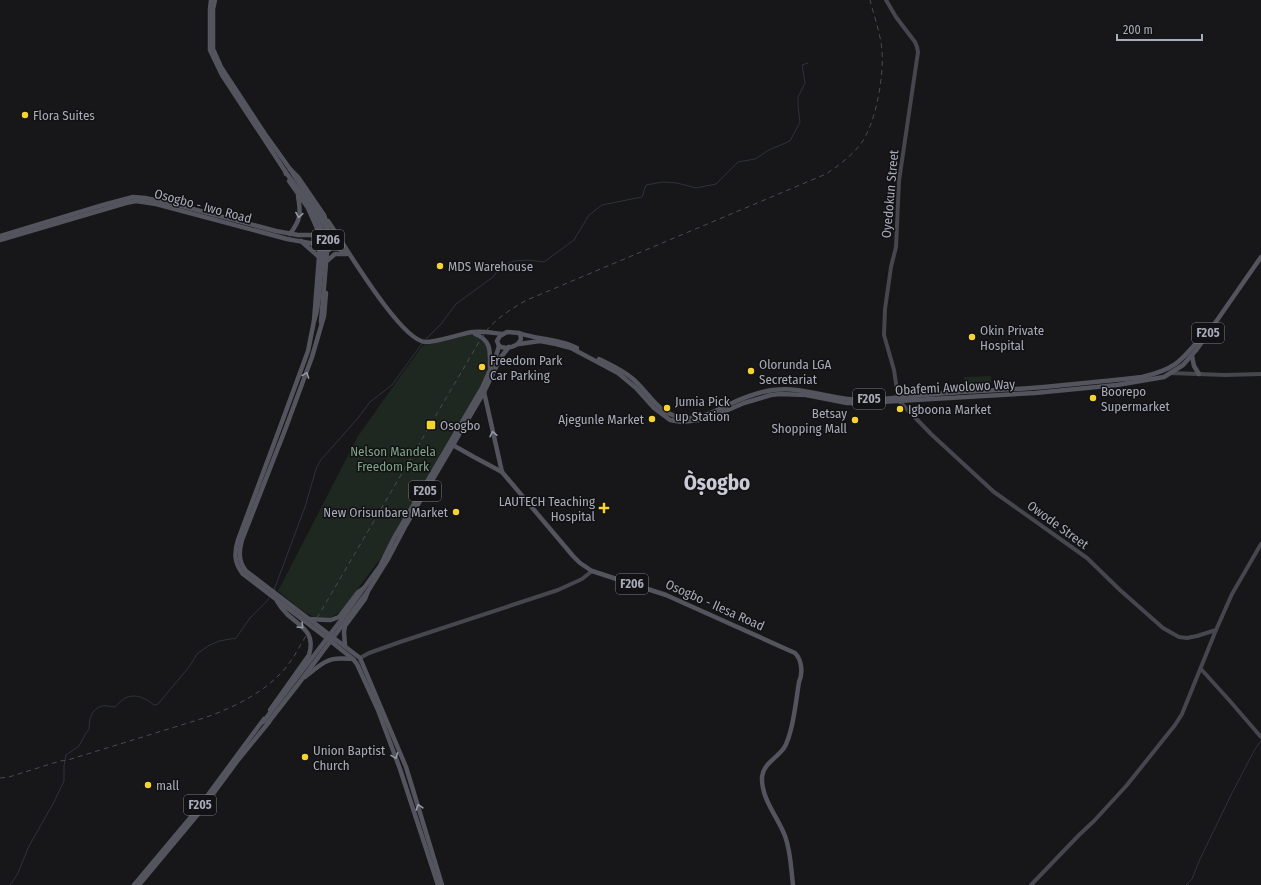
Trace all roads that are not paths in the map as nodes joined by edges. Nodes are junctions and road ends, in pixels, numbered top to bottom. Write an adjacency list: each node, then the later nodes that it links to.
1 (211, 0): 4 (main road, F206)
2 (215, 0): 4 (main road, F206)
3 (886, 0): 39 (street, Oyedokun Street)
4 (288, 170): 5 (main road); 6 (main road); 20 (main road, F206, bridge); 21 (main road, F206, bridge)
5 (298, 194): 7 (main road, one-way to 7); 10 (main road)
6 (325, 218): 8 (main road); 9 (main road, F206)
7 (290, 234): 10 (main road, Osogbo - Iwo Road); 11 (main road, Osogbo - Iwo Road)
8 (329, 234): 9 (main road); 10 (main road); 15 (main road)
9 (336, 234): 16 (main road, F206)
10 (320, 235): 14 (main road)
11 (0, 236)
12 (0, 240): 13 (main road, Osogbo - Iwo Road)
13 (301, 241): 14 (main road, Osogbo - Iwo Road); 17 (main road)
14 (320, 244): 15 (main road); 17 (main road)
15 (330, 244): 16 (main road); 19 (main road)
16 (349, 254): 19 (main road); 22 (main road, F206)
17 (319, 255): 19 (main road); 20 (main road)
18 (1261, 256): 30 (main road, F205); 35 (main road, Obafemi Awolowo Way / F205)
19 (328, 257): 21 (main road)
20 (314, 321): 38 (main road)
21 (321, 322): 38 (main road, one-way to 21)
22 (472, 332): 24 (main road, F206); 31 (main road)
23 (519, 332): 25 (main road, F205); 27 (main road); 39 (main road, Obafemi Awolowo Way / F205)
24 (485, 333): 25 (main road, F206); 26 (main road, F206)
25 (503, 334): 26 (main road)
26 (497, 341): 28 (main road)
27 (518, 344): 29 (main road, F205); 39 (main road, Obafemi Awolowo Way / F205)
28 (499, 346): 29 (main road, F205); 31 (main road, F205)
29 (510, 347): 37 (main road, F205)
30 (1192, 356): 32 (main road, F205); 33 (main road)
31 (490, 371): 41 (main road, F205)
32 (1170, 374): 33 (street); 36 (main road, Obafemi Awolowo Way / F205)
33 (1199, 374): 34 (street)
34 (1261, 374)
35 (1117, 380): 36 (main road); 39 (main road, Obafemi Awolowo Way / F205)
36 (1117, 385): 39 (main road, Obafemi Awolowo Way / F205)
37 (484, 392): 41 (main road, F205); 42 (main road, Osogbo - Ilesa Road / F206, one-way to 37)
38 (295, 396): 40 (main road); 40 (main road)
39 (899, 400): 48 (street, Owode Street)
40 (285, 424): 46 (main road); 46 (main road)
41 (451, 444): 42 (main road, F206); 45 (main road, F205)
42 (502, 472): 44 (main road, Osogbo - Ilesa Road / F206)
43 (1261, 544): 48 (street)
44 (592, 571): 50 (street); 59 (main road, Osogbo - Ilesa Road / F206)
45 (366, 590): 47 (main road); 49 (main road); 53 (main road, F205, bridge)
46 (273, 595): 47 (main road); 51 (main road); 53 (main road, one-way to 53)
47 (310, 619): 49 (main road)
48 (1216, 630): 52 (street)
49 (345, 646): 50 (main road)
50 (360, 658): 58 (main road, one-way to 50)
51 (353, 659): 53 (main road); 57 (main road, one-way to 57)
52 (1201, 669): 54 (street); 60 (street)
53 (265, 723): 55 (main road, F205); 56 (main road, F205)
54 (1261, 737)
55 (134, 885)
56 (139, 885)
57 (438, 885)
58 (442, 885)
59 (793, 885)
60 (1031, 885)

